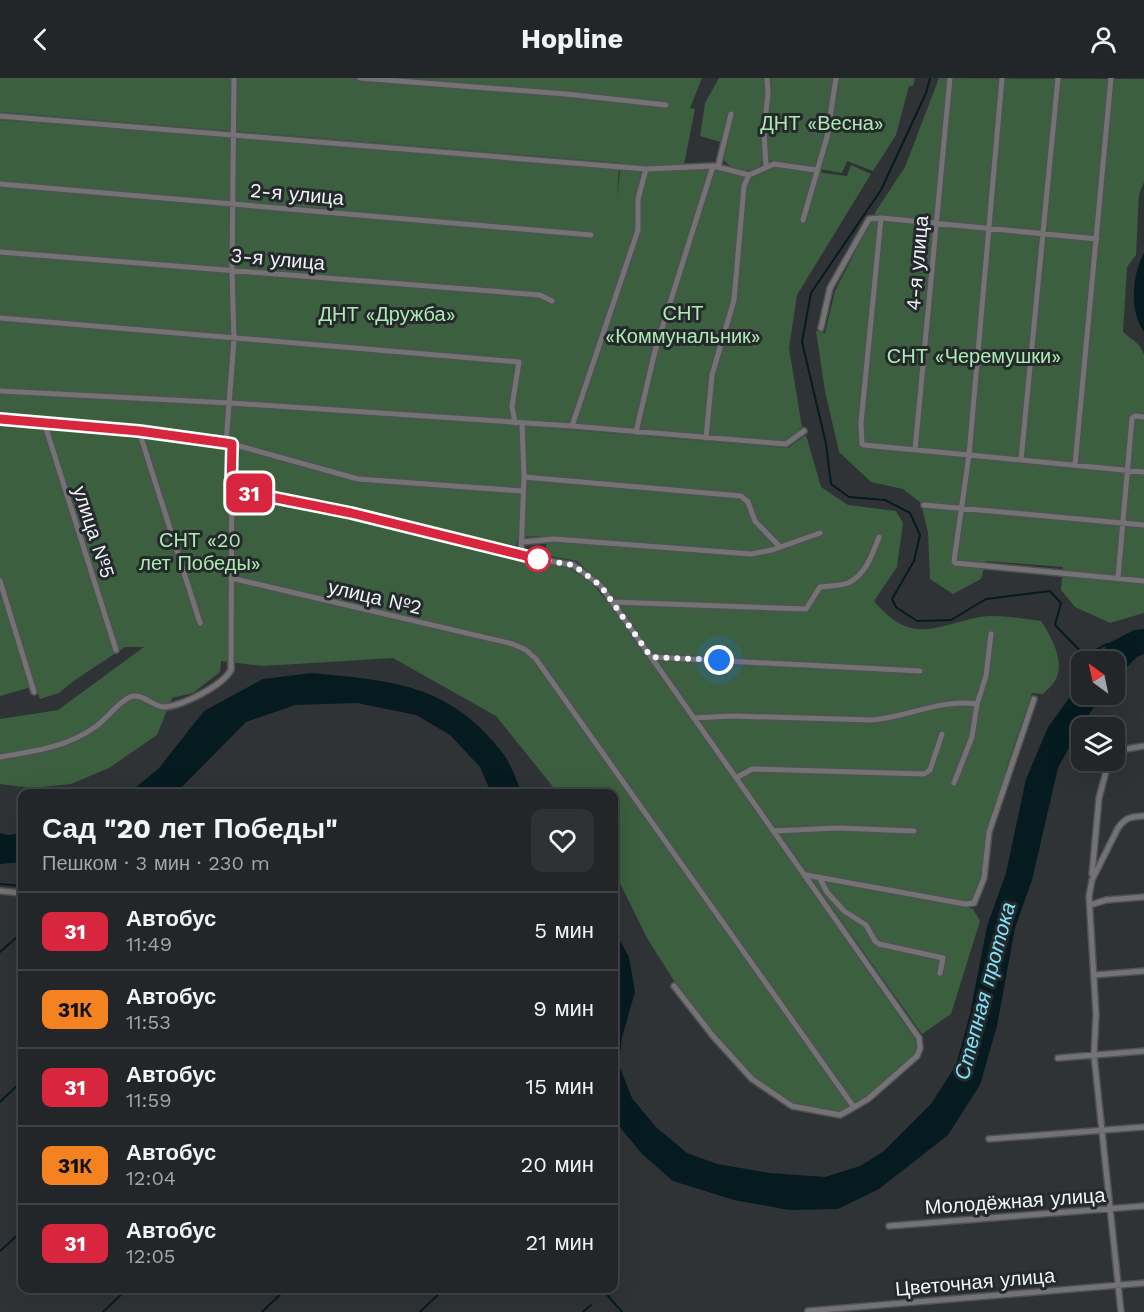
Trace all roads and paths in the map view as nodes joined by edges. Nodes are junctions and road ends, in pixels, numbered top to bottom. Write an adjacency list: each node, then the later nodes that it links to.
1 (234, 78): 13 (street)
2 (360, 78): 10 (street)
3 (767, 78): 14 (street)
4 (836, 78): 17 (street)
5 (950, 78): 23 (street, 4-я улица)
6 (1002, 78): 24 (street)
7 (1058, 78): 25 (street)
8 (1102, 78): 9 (street)
9 (1112, 78): 27 (street)
10 (666, 105)
11 (731, 114): 15 (street)
12 (0, 116): 13 (street)
13 (233, 135): 16 (street); 20 (street)
14 (766, 165): 17 (street); 18 (street)
15 (716, 166): 16 (street); 18 (street); 43 (street)
16 (646, 169): 40 (street)
17 (816, 170): 22 (street)
18 (749, 175): 44 (street)
19 (0, 184): 20 (street, 2-я улица)
20 (232, 203): 26 (street, 2-я улица); 29 (street)
21 (881, 218): 23 (street); 32 (street); 46 (street)
22 (803, 220)
23 (936, 224): 24 (street); 46 (street, 4-я улица)
24 (988, 228): 25 (street); 47 (street)
25 (1043, 234): 27 (street); 48 (street)
26 (591, 235)
27 (1097, 239): 49 (street)
28 (0, 252): 29 (street, 3-я улица)
29 (232, 271): 30 (street, 3-я улица); 33 (street)
30 (552, 300)
31 (0, 318): 33 (street)
32 (821, 328)
33 (234, 339): 35 (street); 39 (street)
34 (0, 391): 35 (street)
35 (230, 403): 39 (street); 45 (street)
36 (1144, 417): 50 (street)
37 (0, 419): 38 (street)
38 (44, 422): 42 (street); 71 (street, улица №5)
39 (519, 424): 40 (street); 52 (street)
40 (572, 426): 43 (street)
41 (804, 430): 44 (street)
42 (139, 431): 45 (street); 69 (street)
43 (636, 432): 44 (street)
44 (706, 438)
45 (229, 443): 53 (street); 54 (street)
46 (915, 450): 47 (street)
47 (969, 455): 48 (street); 56 (street)
48 (1021, 460): 49 (street)
49 (1075, 465): 50 (street)
50 (1128, 470): 51 (street); 57 (street)
51 (1144, 471)
52 (524, 477): 54 (street); 62 (street)
53 (231, 489): 63 (street); 64 (street)
54 (522, 491): 61 (street)
55 (924, 505): 56 (street)
56 (961, 509): 57 (street); 65 (street)
57 (1124, 523): 58 (street); 65 (street)
58 (1144, 525)
59 (820, 533): 62 (street)
60 (879, 537): 68 (street)
61 (522, 542): 62 (street); 63 (street)
62 (780, 547)
63 (521, 554): 68 (street)
64 (231, 578): 81 (street); 102 (street, улица №2)
65 (1118, 578): 67 (street)
66 (0, 581): 74 (street)
67 (1144, 581)
68 (612, 602): 72 (street)
69 (200, 623)
70 (991, 634): 76 (street)
71 (116, 650)
72 (651, 657): 73 (street); 77 (street)
73 (920, 671)
74 (34, 692)
75 (1034, 699): 89 (street)
76 (977, 704): 77 (street); 84 (street)
77 (694, 718): 83 (street)
78 (942, 734): 83 (street)
79 (1144, 747): 80 (street)
80 (1125, 750)
81 (0, 757)
82 (1106, 771): 90 (street)
83 (736, 778): 86 (street)
84 (954, 783)
85 (1144, 816): 90 (street)
86 (773, 831): 87 (street); 88 (street)
87 (914, 831)
88 (806, 875): 89 (street); 102 (street)
89 (819, 878): 96 (street)
90 (1092, 880): 94 (street)
91 (0, 891): 92 (street)
92 (18, 893)
93 (1144, 897): 94 (street)
94 (1090, 905): 97 (street)
95 (1144, 971): 97 (street)
96 (940, 973)
97 (1094, 975): 100 (street)
98 (674, 986): 102 (street)
99 (1144, 1051): 100 (street)
100 (1094, 1055): 101 (street); 104 (street)
101 (1058, 1058)
102 (853, 1106)
103 (1144, 1127): 104 (street)
104 (1103, 1130): 105 (street); 107 (street)
105 (989, 1139)
106 (1144, 1206): 107 (street, Молодёжная улица)
107 (1112, 1209): 108 (street, Молодёжная улица); 110 (street)
108 (889, 1226)
109 (1144, 1283): 110 (street, Цветочная улица)
110 (1119, 1285): 111 (street, Цветочная улица); 112 (street)
111 (807, 1311)
112 (1121, 1312)

